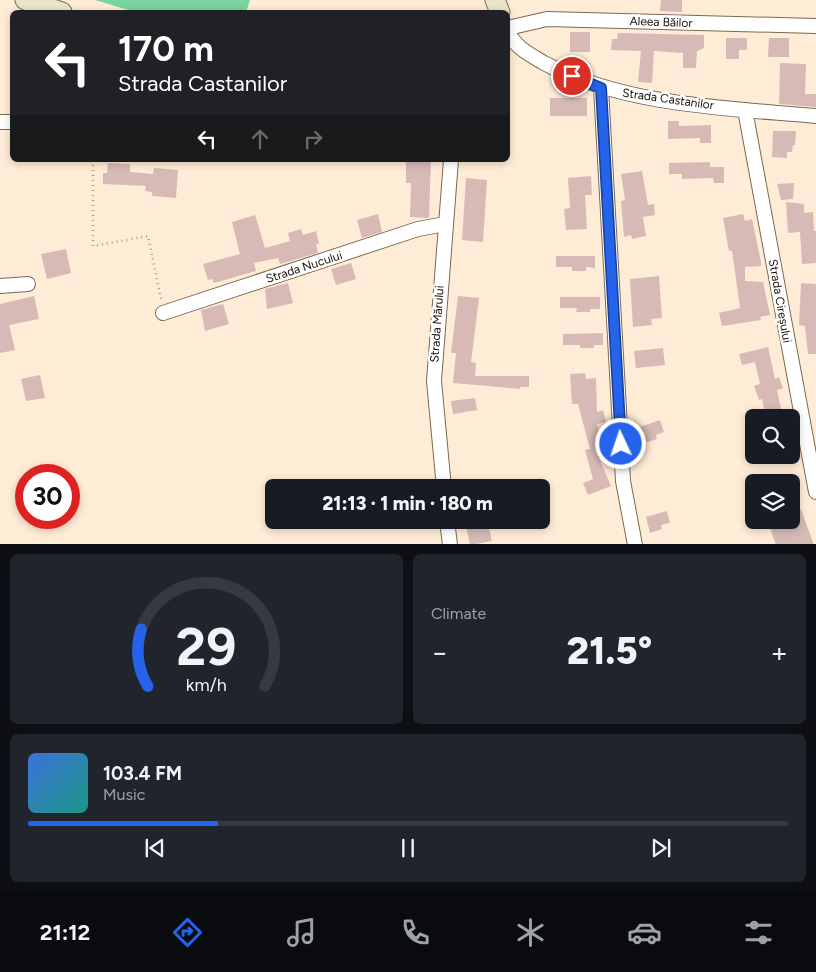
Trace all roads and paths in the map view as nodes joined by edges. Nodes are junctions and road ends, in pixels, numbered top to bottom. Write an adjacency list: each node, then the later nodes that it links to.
1 (25, 0): 2 (street)
2 (56, 10)
3 (816, 26): 4 (street, Aleea Băilor)
4 (510, 29)
5 (511, 48): 6 (street, Strada Castanilor)
6 (601, 88): 7 (street, Strada Castanilor); 19 (street)
7 (746, 110): 8 (street, Strada Castanilor); 16 (street, Strada Cireșului)
8 (816, 116)
9 (93, 162): 14 (path)
10 (451, 162): 11 (street, Strada Mărului)
11 (445, 224): 14 (street, Strada Nucului); 15 (street, Strada Mărului)
12 (28, 284): 13 (street)
13 (0, 286)
14 (164, 313)
15 (443, 479)
16 (816, 492)
17 (448, 529): 18 (street)
18 (450, 544)
19 (635, 544)

